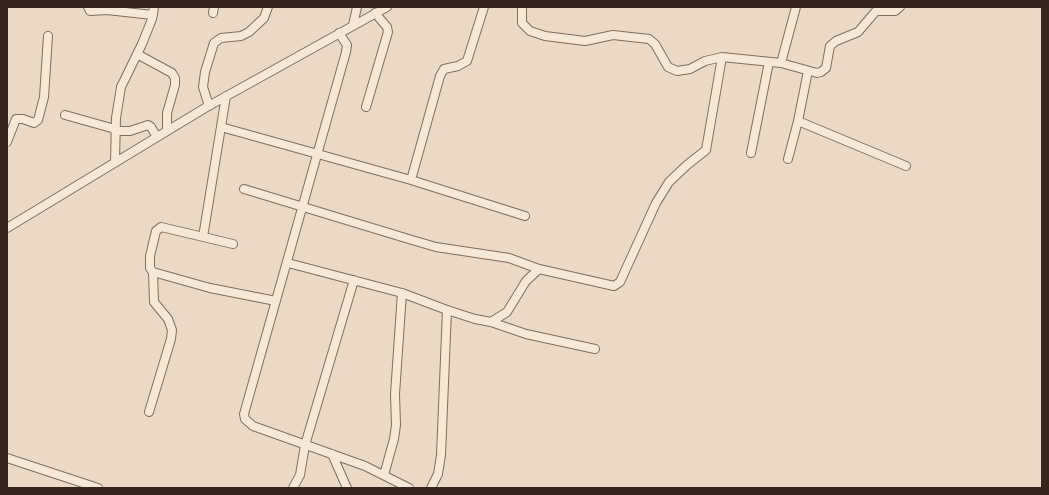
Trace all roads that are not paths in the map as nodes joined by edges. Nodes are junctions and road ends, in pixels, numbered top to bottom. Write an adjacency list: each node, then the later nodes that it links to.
1 (88, 7): 9 (street)
2 (268, 7): 20 (street)
3 (357, 7): 11 (street)
4 (387, 7): 10 (street)
5 (484, 7): 36 (street)
6 (522, 7): 15 (street)
7 (796, 7): 17 (street)
8 (900, 7): 18 (street)
9 (153, 11): 14 (street)
10 (375, 13): 11 (street); 21 (street)
11 (353, 26): 12 (street)
12 (339, 33): 19 (street); 31 (street)
13 (48, 36): 24 (street)
14 (137, 54): 27 (street); 28 (street)
15 (722, 57): 16 (street); 44 (street)
16 (769, 62): 17 (street); 32 (street)
17 (781, 63): 18 (street)
18 (808, 71): 25 (street)
19 (226, 96): 20 (street); 26 (street)
20 (209, 106): 28 (street)
21 (366, 107)
22 (65, 115): 27 (street)
23 (7, 117): 24 (street)
24 (16, 119): 30 (street)
25 (798, 121): 33 (street); 35 (street)
26 (221, 127): 31 (street); 41 (street)
27 (115, 130): 29 (street); 34 (street)
28 (167, 131): 29 (street)
29 (156, 137): 34 (street)
30 (7, 142)
31 (317, 153): 36 (street); 38 (street)
32 (751, 153)
33 (788, 159)
34 (115, 162): 40 (street)
35 (906, 166)
36 (411, 180): 39 (street)
37 (244, 189): 38 (street)
38 (302, 207): 43 (street); 44 (street)
39 (525, 216)
40 (7, 228)
41 (203, 236): 42 (street); 45 (street)
42 (233, 244)
43 (288, 263): 46 (street); 48 (street)
44 (539, 268): 50 (street)
45 (153, 272): 48 (street); 52 (street)
46 (354, 280): 47 (street); 53 (street)
47 (402, 293): 49 (street); 56 (street)
48 (276, 301): 53 (street)
49 (447, 310): 50 (street); 61 (street)
50 (492, 322): 51 (street)
51 (596, 349)
52 (149, 412)
53 (305, 446): 54 (street); 58 (street)
54 (332, 454): 56 (street); 59 (street)
55 (7, 458): 57 (street)
56 (384, 475): 60 (street)
57 (98, 488)
58 (293, 488)
59 (347, 488)
60 (409, 488)
61 (431, 488)

